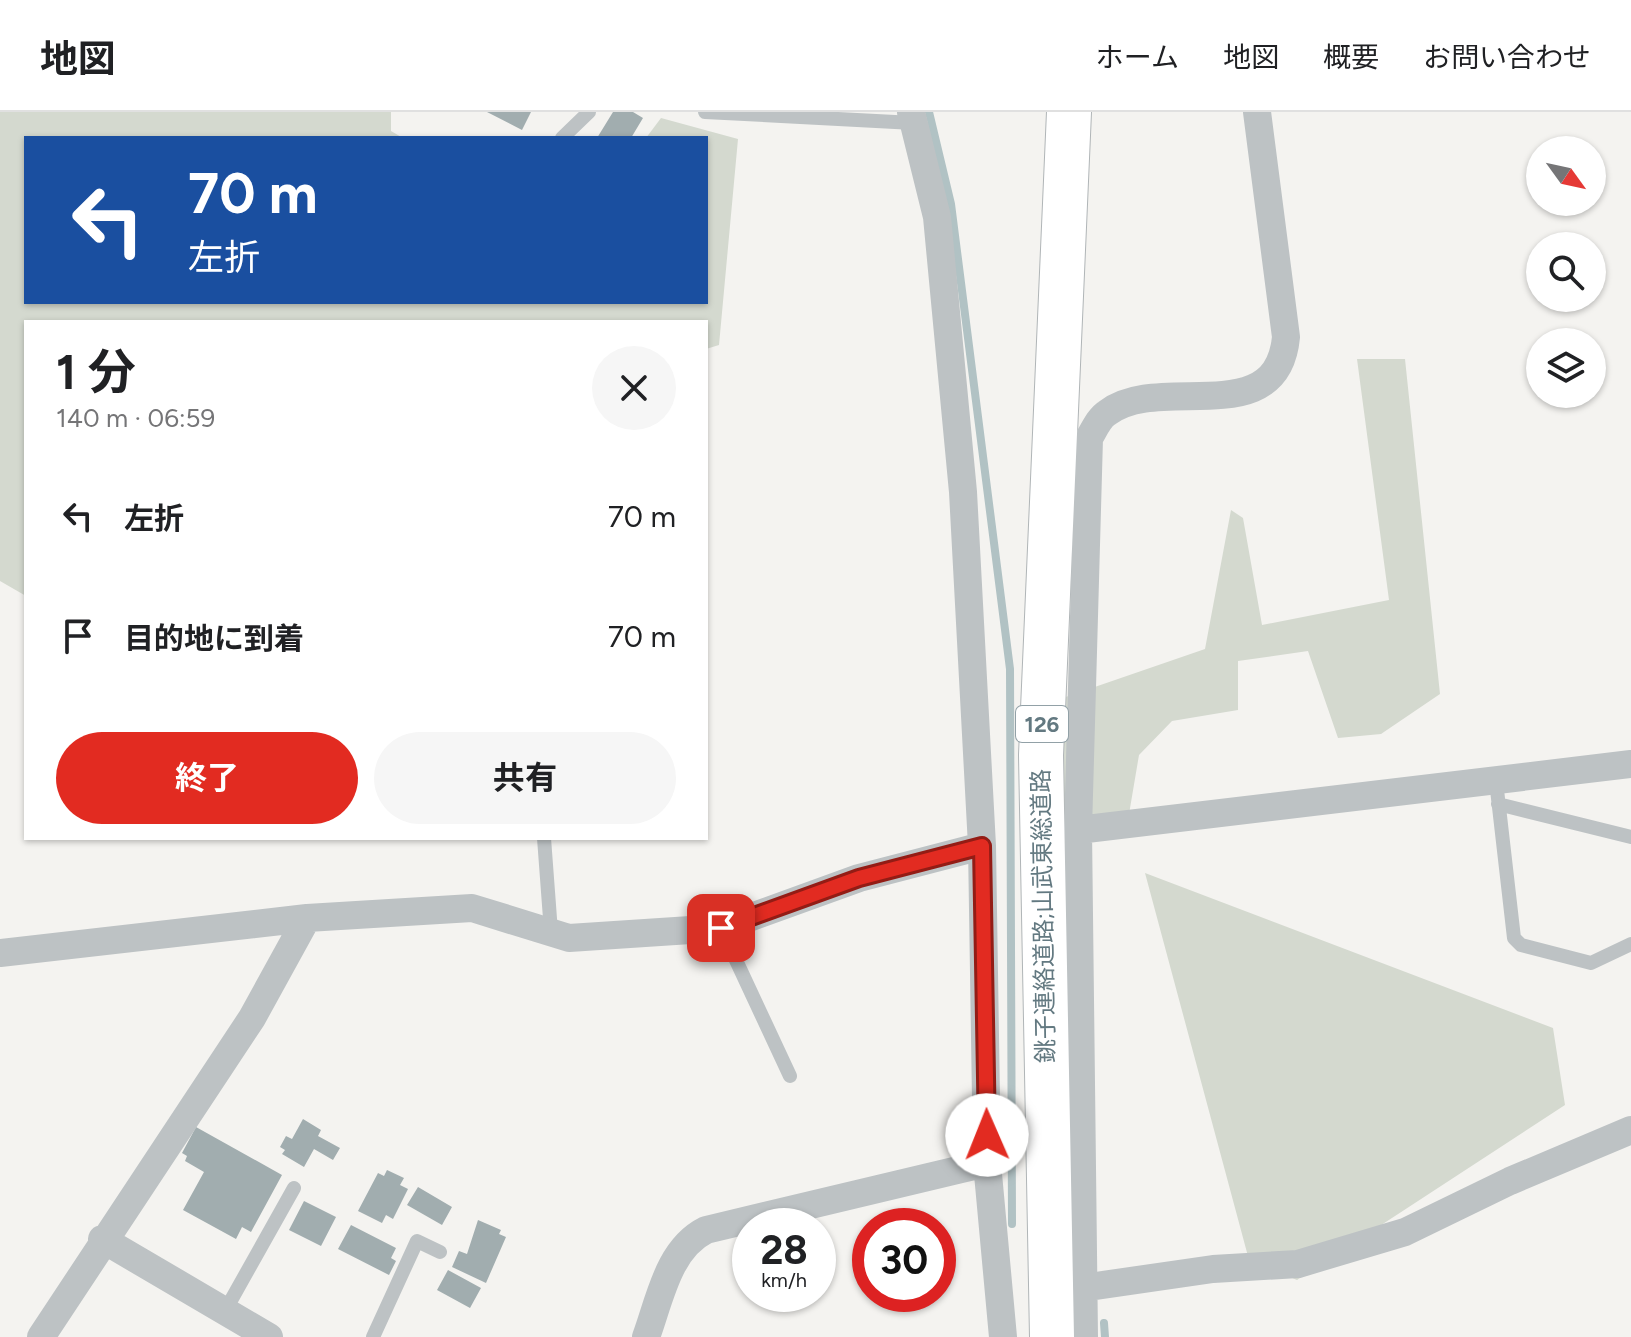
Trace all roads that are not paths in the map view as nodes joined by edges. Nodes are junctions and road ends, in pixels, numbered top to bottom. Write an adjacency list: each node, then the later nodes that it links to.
1 (589, 112): 6 (lane)
2 (705, 112): 5 (lane)
3 (1069, 112): 31 (highway, 銚子連絡道路;山武東総道路 / 126)
4 (1257, 112): 9 (street)
5 (912, 117): 12 (street)
6 (564, 136)
7 (1631, 764): 8 (street)
8 (1497, 792): 9 (street); 10 (lane); 16 (lane)
9 (1078, 830): 24 (street)
10 (1631, 837)
11 (544, 840): 15 (lane)
12 (982, 846): 14 (street); 20 (street)
13 (307, 918): 15 (street); 17 (street); 22 (street)
14 (721, 928): 15 (street); 18 (lane)
15 (551, 932)
16 (1631, 944)
17 (0, 953)
18 (790, 1076)
19 (1631, 1130): 24 (street)
20 (987, 1163): 29 (street); 30 (street)
21 (294, 1188): 25 (lane)
22 (102, 1239): 25 (street); 26 (street)
23 (440, 1252): 28 (lane)
24 (1082, 1288): 32 (street)
25 (225, 1311): 27 (street)
26 (41, 1337)
27 (269, 1337)
28 (373, 1337)
29 (646, 1337)
30 (1003, 1337)
31 (1052, 1337)
32 (1084, 1337)

